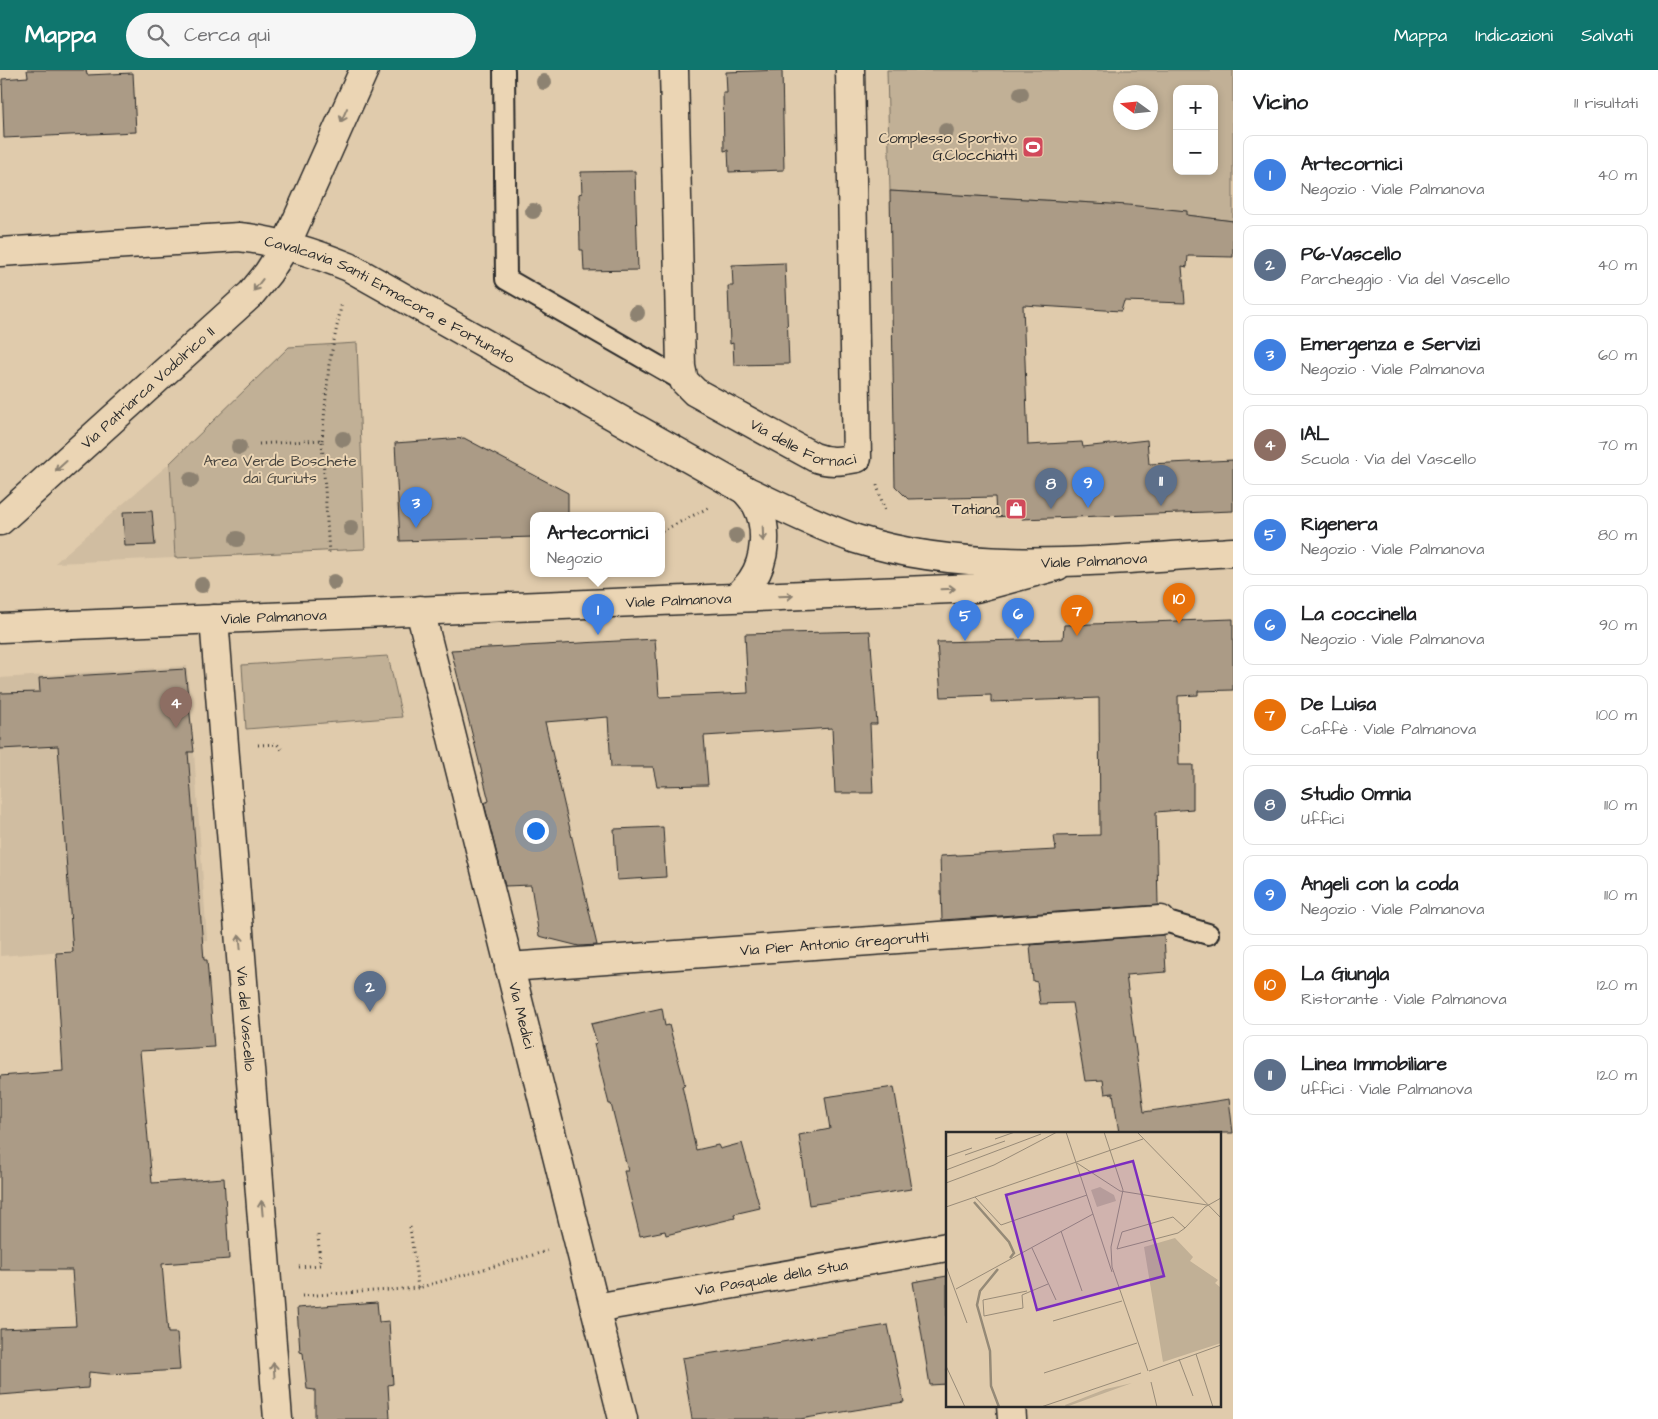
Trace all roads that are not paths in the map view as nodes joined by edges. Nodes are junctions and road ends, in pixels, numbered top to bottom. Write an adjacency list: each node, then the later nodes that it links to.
1 (364, 70): 5 (street, Via Patriarca Vodolrico II, one-way to 5)
2 (504, 70): 7 (lane)
3 (674, 70): 7 (street)
4 (850, 70): 7 (street, Via delle Fornaci)
5 (286, 245): 6 (street, Cavalcavia Santi Ermacora e Fortunato); 8 (street, Cavalcavia Santi Ermacora e Fortunato); 9 (street, Via Patriarca Vodolrico II, one-way to 9)
6 (0, 252)
7 (684, 381)
8 (745, 490): 11 (street, Cavalcavia Santi Ermacora e Fortunato); 12 (street, Cavalcavia Santi Ermacora e Fortunato, one-way to 12)
9 (0, 521)
10 (1233, 552): 11 (street, Viale Palmanova)
11 (1072, 562): 12 (street, Viale Palmanova, one-way to 11)
12 (737, 597): 13 (street, Viale Palmanova)
13 (420, 610): 14 (street, Viale Palmanova); 18 (street, Via Medici)
14 (214, 619): 15 (street, Viale Palmanova); 22 (street, Via del Vascello, one-way to 14)
15 (2, 626)
16 (1160, 920): 17 (lane); 18 (street, Via Pier Antonio Gregorutti)
17 (1208, 934)
18 (509, 967): 20 (street, Via Medici)
19 (946, 1247): 20 (street, Via Pasquale della Stua)
20 (595, 1308): 23 (street, Via Medici)
21 (1011, 1406): 24 (street)
22 (278, 1419)
23 (623, 1419)
24 (1012, 1419)

